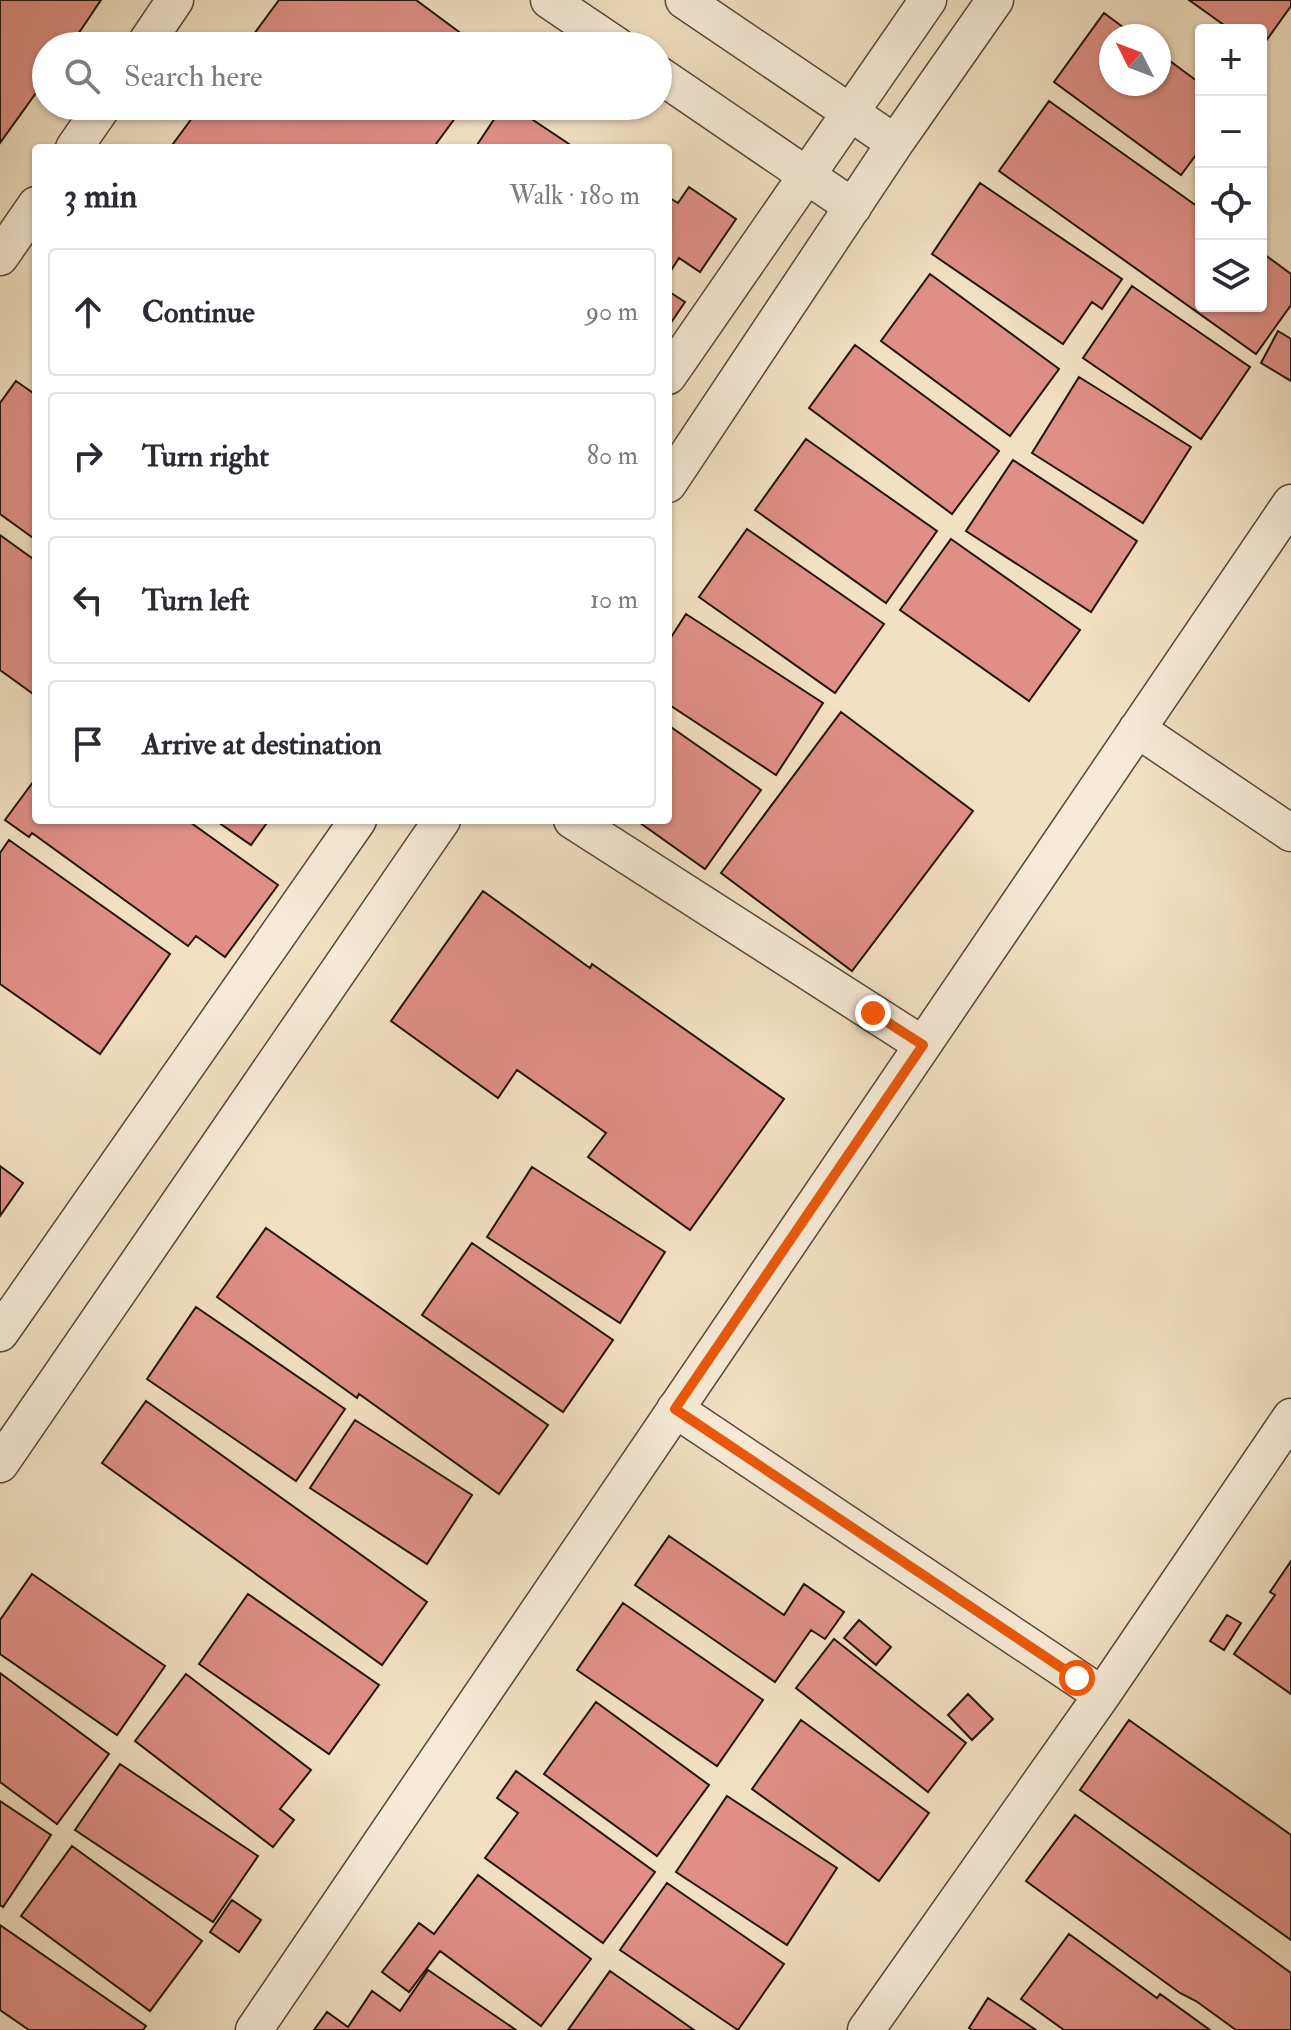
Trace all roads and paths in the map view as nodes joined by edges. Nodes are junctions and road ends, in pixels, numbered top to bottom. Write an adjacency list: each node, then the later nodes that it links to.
1 (175, 0): 6 (street)
2 (549, 0): 7 (street)
3 (684, 0): 9 (street)
4 (928, 0): 9 (street)
5 (995, 0): 11 (street)
6 (153, 32)
7 (596, 32)
8 (672, 84): 13 (street)
9 (850, 113): 11 (street); 13 (street)
10 (93, 120): 12 (street)
11 (895, 143): 14 (street)
12 (77, 144)
13 (808, 176): 14 (street); 17 (street)
14 (853, 207): 18 (street)
15 (32, 211): 16 (street)
16 (0, 257)
17 (672, 370)
18 (672, 478)
19 (1291, 503): 20 (street)
20 (1137, 729): 24 (street); 25 (street)
21 (355, 824): 26 (street)
22 (439, 824): 29 (street)
23 (578, 824): 25 (street)
24 (1291, 833)
25 (923, 1045): 27 (street)
26 (0, 1333)
27 (675, 1409): 30 (street); 31 (street)
28 (1291, 1417): 30 (street)
29 (0, 1464)
30 (1102, 1695): 32 (street)
31 (254, 2030)
32 (866, 2030)

